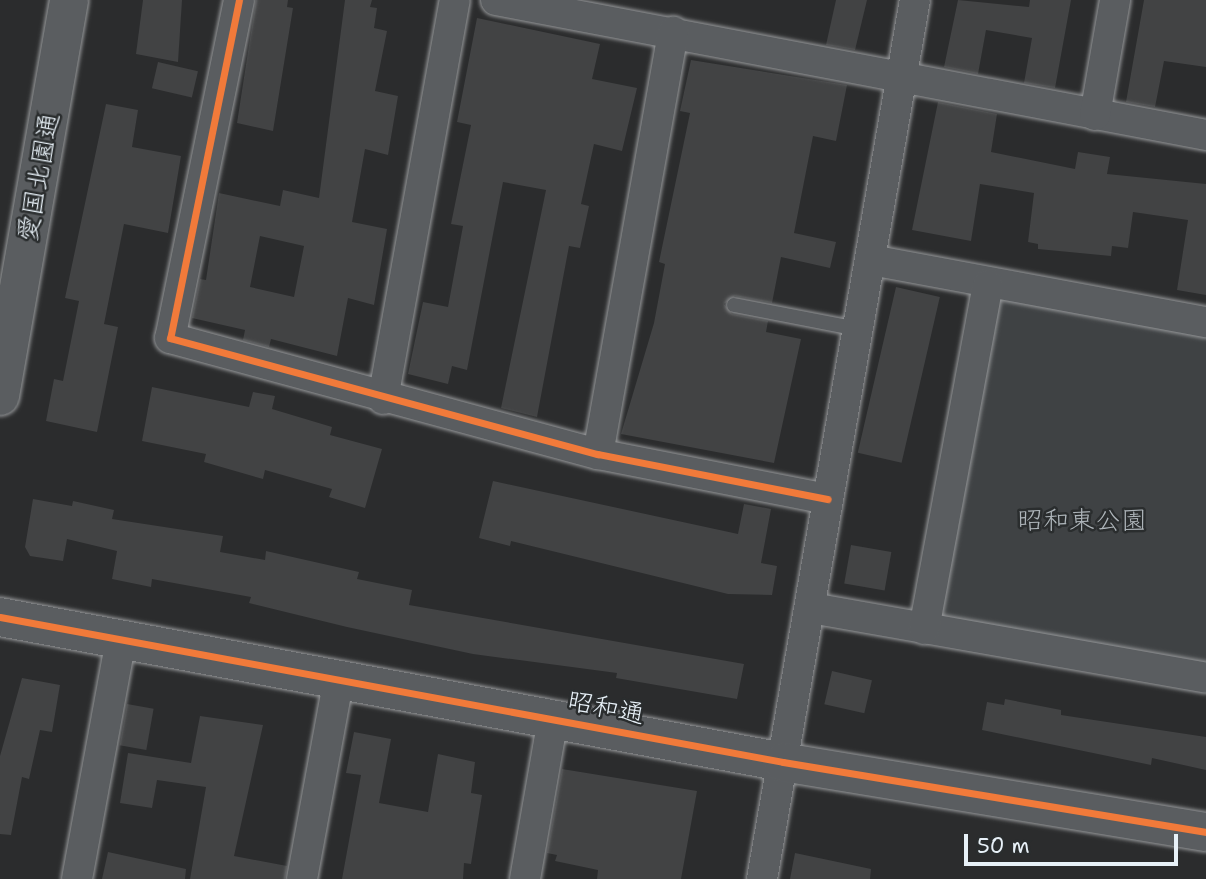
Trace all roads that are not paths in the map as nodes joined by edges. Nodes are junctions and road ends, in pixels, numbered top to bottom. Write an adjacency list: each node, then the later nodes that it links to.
1 (69, 0): 16 (street, 愛国北園通)
2 (239, 0): 17 (street)
3 (455, 0): 17 (street)
4 (496, 0): 7 (street)
5 (915, 0): 8 (street)
6 (1115, 0): 9 (street)
7 (673, 32): 8 (street); 18 (street)
8 (902, 76): 9 (street); 11 (street)
9 (1095, 115): 10 (street)
10 (1206, 135)
11 (871, 260): 12 (street); 15 (street)
12 (988, 285): 14 (street); 22 (street)
13 (734, 305): 15 (lane)
14 (1206, 322)
15 (859, 329): 19 (street)
16 (0, 396)
17 (383, 399): 18 (street)
18 (598, 454): 19 (street)
19 (828, 499): 20 (street)
20 (811, 608): 22 (street); 27 (street)
21 (0, 617): 23 (street, 昭和通)
22 (924, 629): 25 (street)
23 (121, 639): 24 (street, 昭和通); 29 (street)
24 (339, 678): 26 (street, 昭和通); 30 (street)
25 (1206, 678)
26 (553, 719): 27 (street, 昭和通); 31 (street)
27 (783, 762): 28 (street, 昭和通); 32 (street)
28 (1206, 832)
29 (77, 879)
30 (302, 879)
31 (525, 879)
32 (762, 879)

